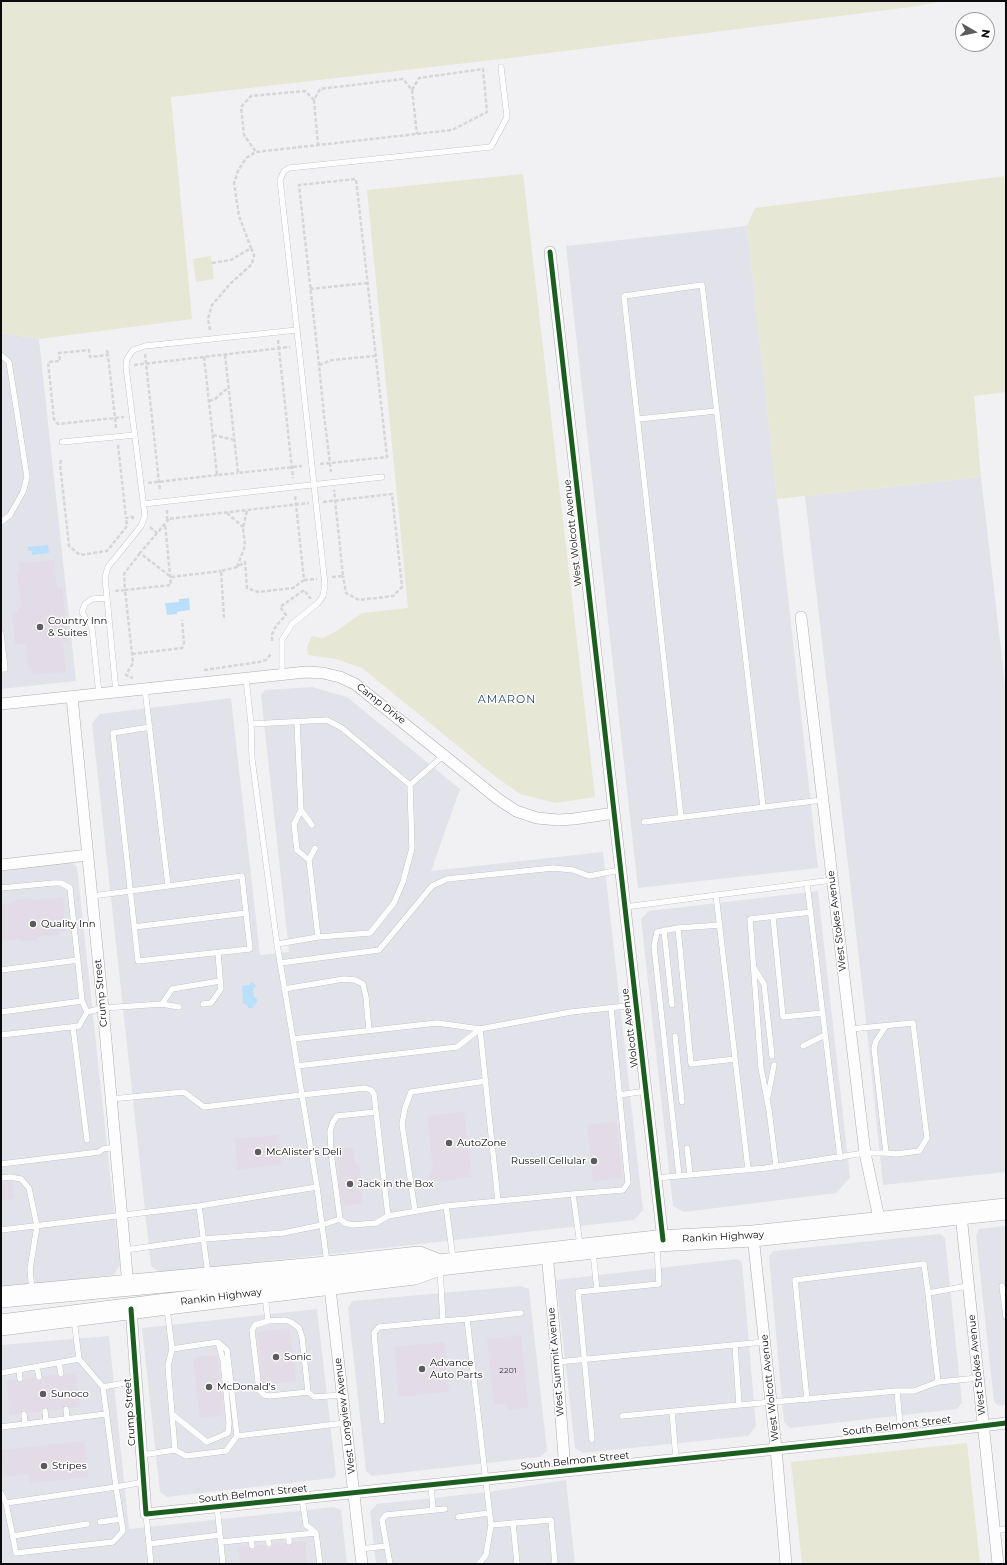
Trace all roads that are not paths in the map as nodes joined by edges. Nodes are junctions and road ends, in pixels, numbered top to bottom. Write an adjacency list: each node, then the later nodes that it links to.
1 (501, 67): 3 (lane)
2 (550, 252): 33 (street, West Wolcott Avenue)
3 (297, 330): 7 (lane); 10 (lane)
4 (1, 355): 12 (lane)
5 (716, 411): 6 (lane); 6 (lane); 31 (lane)
6 (638, 419): 34 (lane)
7 (135, 435): 8 (lane); 11 (lane)
8 (62, 442)
9 (382, 477): 10 (lane)
10 (313, 484): 11 (lane); 18 (lane)
11 (143, 504): 13 (lane)
12 (1, 522)
13 (107, 598): 21 (lane); 22 (lane)
14 (801, 617): 30 (street, West Stokes Avenue)
15 (1, 633): 16 (lane)
16 (2, 650): 17 (lane)
17 (1, 669)
18 (282, 675): 19 (street, Camp Drive); 28 (street, Camp Drive)
19 (246, 678): 20 (street, Camp Drive); 26 (lane)
20 (145, 689): 21 (street, Camp Drive); 27 (lane)
21 (116, 692): 22 (street, Camp Drive)
22 (99, 694): 23 (street, Camp Drive)
23 (72, 699): 24 (street, Camp Drive); 38 (street, Crump Street)
24 (1, 704)
25 (297, 722): 26 (lane); 29 (lane); 32 (lane)
26 (251, 724): 58 (lane)
27 (150, 727): 44 (lane); 46 (lane)
28 (444, 755): 29 (lane); 33 (street, Camp Drive)
29 (410, 785): 57 (lane)
30 (822, 800): 31 (lane); 42 (street, West Stokes Avenue)
31 (763, 807): 34 (lane)
32 (301, 810): 36 (lane); 39 (lane)
33 (614, 813): 41 (street, Wolcott Avenue)
34 (681, 817): 35 (lane)
35 (644, 822)
36 (312, 825)
37 (315, 848): 39 (lane)
38 (88, 855): 40 (street); 48 (street, Crump Street)
39 (309, 860): 57 (lane)
40 (1, 865)
41 (620, 870): 49 (street, Wolcott Avenue); 61 (lane)
42 (832, 880): 43 (lane); 80 (street, West Stokes Avenue)
43 (807, 883): 47 (lane); 50 (lane)
44 (168, 886): 46 (lane); 51 (lane)
45 (1, 888): 60 (lane)
46 (129, 891): 48 (lane); 54 (lane)
47 (716, 895): 49 (lane); 53 (lane)
48 (92, 896): 72 (street, Crump Street)
49 (625, 907): 70 (street, Wolcott Avenue)
50 (811, 912): 52 (lane); 76 (lane)
51 (246, 913): 54 (lane); 59 (lane)
52 (773, 917): 62 (lane); 76 (lane)
53 (720, 925): 55 (lane); 88 (lane)
54 (134, 927): 59 (lane)
55 (678, 928): 56 (lane); 88 (lane)
56 (664, 930): 69 (lane); 109 (lane)
57 (318, 937): 58 (lane)
58 (277, 944): 61 (lane)
59 (218, 952): 64 (lane)
60 (78, 960): 63 (lane); 66 (lane)
61 (280, 963): 65 (lane)
62 (754, 968): 87 (lane); 96 (lane)
63 (1, 970)
64 (220, 981): 67 (lane); 68 (lane)
65 (284, 989): 81 (lane); 85 (lane)
66 (82, 1001): 74 (lane); 75 (lane)
67 (162, 1004): 71 (lane); 72 (lane)
68 (203, 1004)
69 (672, 1004)
70 (636, 1005): 73 (lane); 92 (street, Wolcott Avenue)
71 (180, 1007)
72 (103, 1008): 75 (lane); 95 (street, Crump Street)
73 (610, 1008): 79 (lane); 94 (lane)
74 (1, 1012)
75 (87, 1012): 78 (lane)
76 (823, 1013): 83 (lane)
77 (886, 1026): 80 (lane); 103 (lane); 103 (lane)
78 (73, 1027): 82 (lane); 99 (lane)
79 (480, 1029): 81 (lane); 90 (lane); 91 (lane)
80 (850, 1029): 102 (street, West Stokes Avenue)
81 (369, 1030): 85 (lane)
82 (1, 1035)
83 (825, 1035): 86 (lane); 104 (lane)
84 (675, 1036): 97 (lane)
85 (293, 1039): 90 (lane)
86 (803, 1046)
87 (772, 1056)
88 (735, 1060): 107 (lane)
89 (774, 1065): 96 (lane)
90 (297, 1066): 93 (lane)
91 (486, 1081): 114 (lane); 118 (lane)
92 (646, 1090): 94 (lane); 111 (street, Wolcott Avenue)
93 (302, 1095): 95 (lane); 98 (lane); 112 (lane)
94 (619, 1095): 113 (lane)
95 (111, 1099): 100 (street, Crump Street)
96 (767, 1100): 106 (lane)
97 (682, 1102)
98 (376, 1112): 121 (lane); 122 (lane)
99 (87, 1140)
100 (116, 1147): 105 (lane); 120 (street, Crump Street)
101 (687, 1148): 108 (lane)
102 (865, 1153): 103 (lane); 104 (lane); 123 (street, West Stokes Avenue)
103 (886, 1153)
104 (840, 1158): 106 (lane)
105 (1, 1164)
106 (776, 1166): 107 (lane)
107 (748, 1169): 108 (lane)
108 (690, 1175): 109 (lane)
109 (679, 1176): 111 (lane)
110 (1, 1178): 125 (lane)
111 (656, 1178): 129 (street, Wolcott Avenue)
112 (317, 1186): 115 (lane); 124 (lane)
113 (573, 1194): 114 (lane); 130 (lane)
114 (498, 1201): 116 (lane)
115 (199, 1206): 120 (lane); 128 (lane)
116 (446, 1206): 118 (lane); 133 (lane)
117 (1006, 1210): 119 (highway, Rankin Highway)
118 (415, 1211): 121 (lane)
119 (961, 1215): 123 (highway, Rankin Highway); 138 (street, West Stokes Avenue)
120 (122, 1216): 125 (lane); 131 (street, Crump Street)
121 (388, 1216): 122 (lane)
122 (340, 1219): 124 (lane)
123 (880, 1223): 127 (highway, Rankin Highway)
124 (322, 1225): 128 (lane); 135 (lane)
125 (37, 1226): 126 (lane); 143 (lane)
126 (1, 1230)
127 (753, 1236): 129 (highway, Rankin Highway); 156 (street, West Wolcott Avenue)
128 (204, 1239): 131 (lane); 136 (lane)
129 (660, 1240): 130 (highway, Rankin Highway); 140 (lane)
130 (586, 1249): 132 (highway, Rankin Highway); 140 (lane)
131 (125, 1250): 137 (street, Crump Street)
132 (547, 1253): 133 (highway, Rankin Highway); 161 (street, West Summit Avenue)
133 (446, 1264): 135 (highway, Rankin Highway); 152 (lane)
134 (241, 1275): 135 (highway, Rankin Highway); 136 (highway, Rankin Highway); 146 (highway)
135 (329, 1276): 141 (highway, Rankin Highway); 175 (street, West Longview Avenue)
136 (209, 1278): 137 (highway, Rankin Highway)
137 (128, 1285): 143 (highway, Rankin Highway); 153 (highway)
138 (968, 1286): 142 (lane); 168 (street, West Stokes Avenue)
139 (1002, 1286): 149 (lane)
140 (597, 1290): 160 (lane)
141 (265, 1292): 145 (highway, Rankin Highway); 151 (lane)
142 (928, 1293): 171 (lane); 176 (lane)
143 (32, 1294): 144 (highway, Rankin Highway)
144 (1, 1297)
145 (167, 1304): 146 (highway, Rankin Highway); 158 (lane)
146 (131, 1309): 148 (highway, Rankin Highway); 170 (street, Crump Street)
147 (521, 1313): 150 (lane)
148 (74, 1316): 153 (highway, Rankin Highway); 159 (lane)
149 (1006, 1317)
150 (468, 1319): 152 (lane); 202 (lane)
151 (268, 1321): 174 (lane); 174 (lane)
152 (443, 1321): 188 (lane)
153 (23, 1323): 154 (highway, Rankin Highway)
154 (1, 1325)
155 (218, 1342): 158 (lane); 184 (lane); 194 (lane)
156 (764, 1342): 157 (lane); 177 (street, West Wolcott Avenue)
157 (735, 1345): 160 (lane); 178 (lane)
158 (172, 1349): 184 (lane)
159 (79, 1359): 162 (lane); 172 (lane)
160 (584, 1360): 161 (lane); 196 (lane)
161 (557, 1362): 201 (street, West Summit Avenue)
162 (59, 1363): 163 (lane); 166 (lane)
163 (37, 1366): 164 (lane); 167 (lane)
164 (19, 1370): 165 (lane); 169 (lane)
165 (1, 1373)
166 (61, 1374)
167 (39, 1377)
168 (978, 1378): 171 (lane); 192 (street, West Stokes Avenue)
169 (20, 1379)
170 (136, 1381): 172 (lane); 199 (street, Crump Street)
171 (938, 1382): 173 (lane)
172 (103, 1387): 183 (lane)
173 (897, 1391): 176 (lane); 195 (lane)
174 (308, 1392): 175 (lane)
175 (342, 1395): 189 (street, West Longview Avenue)
176 (806, 1400): 177 (lane)
177 (771, 1403): 178 (lane); 197 (street, West Wolcott Avenue)
178 (739, 1405): 181 (lane)
179 (66, 1409): 186 (lane)
180 (45, 1411): 187 (lane)
181 (672, 1411): 185 (lane); 200 (lane)
182 (24, 1414): 191 (lane)
183 (106, 1414): 186 (lane); 205 (lane)
184 (172, 1414): 198 (lane)
185 (622, 1416)
186 (68, 1419): 187 (lane)
187 (46, 1421): 191 (lane)
188 (382, 1421)
189 (345, 1423): 194 (lane); 207 (street, West Longview Avenue)
190 (1006, 1423): 192 (street, South Belmont Street)
191 (25, 1424): 193 (lane)
192 (984, 1425): 195 (street, South Belmont Street); 222 (street, West Stokes Avenue)
193 (1, 1427)
194 (237, 1436): 198 (lane)
195 (901, 1436): 197 (street, South Belmont Street)
196 (592, 1440)
197 (776, 1448): 200 (street, South Belmont Street); 244 (street, West Wolcott Avenue)
198 (175, 1450): 199 (lane)
199 (142, 1455): 203 (street, Crump Street)
200 (676, 1459): 201 (street, South Belmont Street)
201 (565, 1471): 202 (street, South Belmont Street)
202 (485, 1478): 204 (street, South Belmont Street); 213 (lane)
203 (144, 1482): 205 (lane); 214 (street, Crump Street)
204 (431, 1485): 207 (street, South Belmont Street); 212 (lane)
205 (116, 1487): 209 (lane); 216 (lane)
206 (1, 1493): 209 (lane)
207 (354, 1493): 208 (street, South Belmont Street); 235 (street, West Longview Avenue)
208 (302, 1498): 210 (street, South Belmont Street); 223 (lane)
209 (6, 1503): 225 (lane)
210 (217, 1506): 214 (street, South Belmont Street); 224 (lane)
211 (445, 1509): 212 (lane)
212 (433, 1510): 234 (lane)
213 (489, 1513): 215 (lane); 220 (lane)
214 (146, 1514): 231 (lane)
215 (458, 1517)
216 (121, 1519): 217 (lane); 225 (lane)
217 (100, 1522)
218 (512, 1523): 220 (lane); 242 (lane); 243 (lane)
219 (87, 1524): 225 (lane)
220 (491, 1525): 241 (lane)
221 (1006, 1529): 222 (lane)
222 (994, 1531): 245 (street, West Stokes Avenue)
223 (316, 1533): 226 (lane); 238 (lane)
224 (220, 1535): 229 (lane); 231 (lane)
225 (13, 1536)
226 (289, 1536): 227 (lane); 230 (lane)
227 (268, 1537): 228 (lane); 232 (lane)
228 (251, 1539): 229 (lane); 233 (lane)
229 (221, 1542): 237 (lane)
230 (289, 1542)
231 (149, 1544): 236 (lane)
232 (269, 1544)
233 (252, 1546)
234 (386, 1546): 235 (lane); 240 (lane)
235 (360, 1549): 239 (street, West Longview Avenue)
236 (151, 1564)
237 (222, 1564)
238 (320, 1564)
239 (362, 1564)
240 (390, 1564)
241 (479, 1564)
242 (517, 1564)
243 (555, 1564)
244 (786, 1564)
245 (998, 1564)

